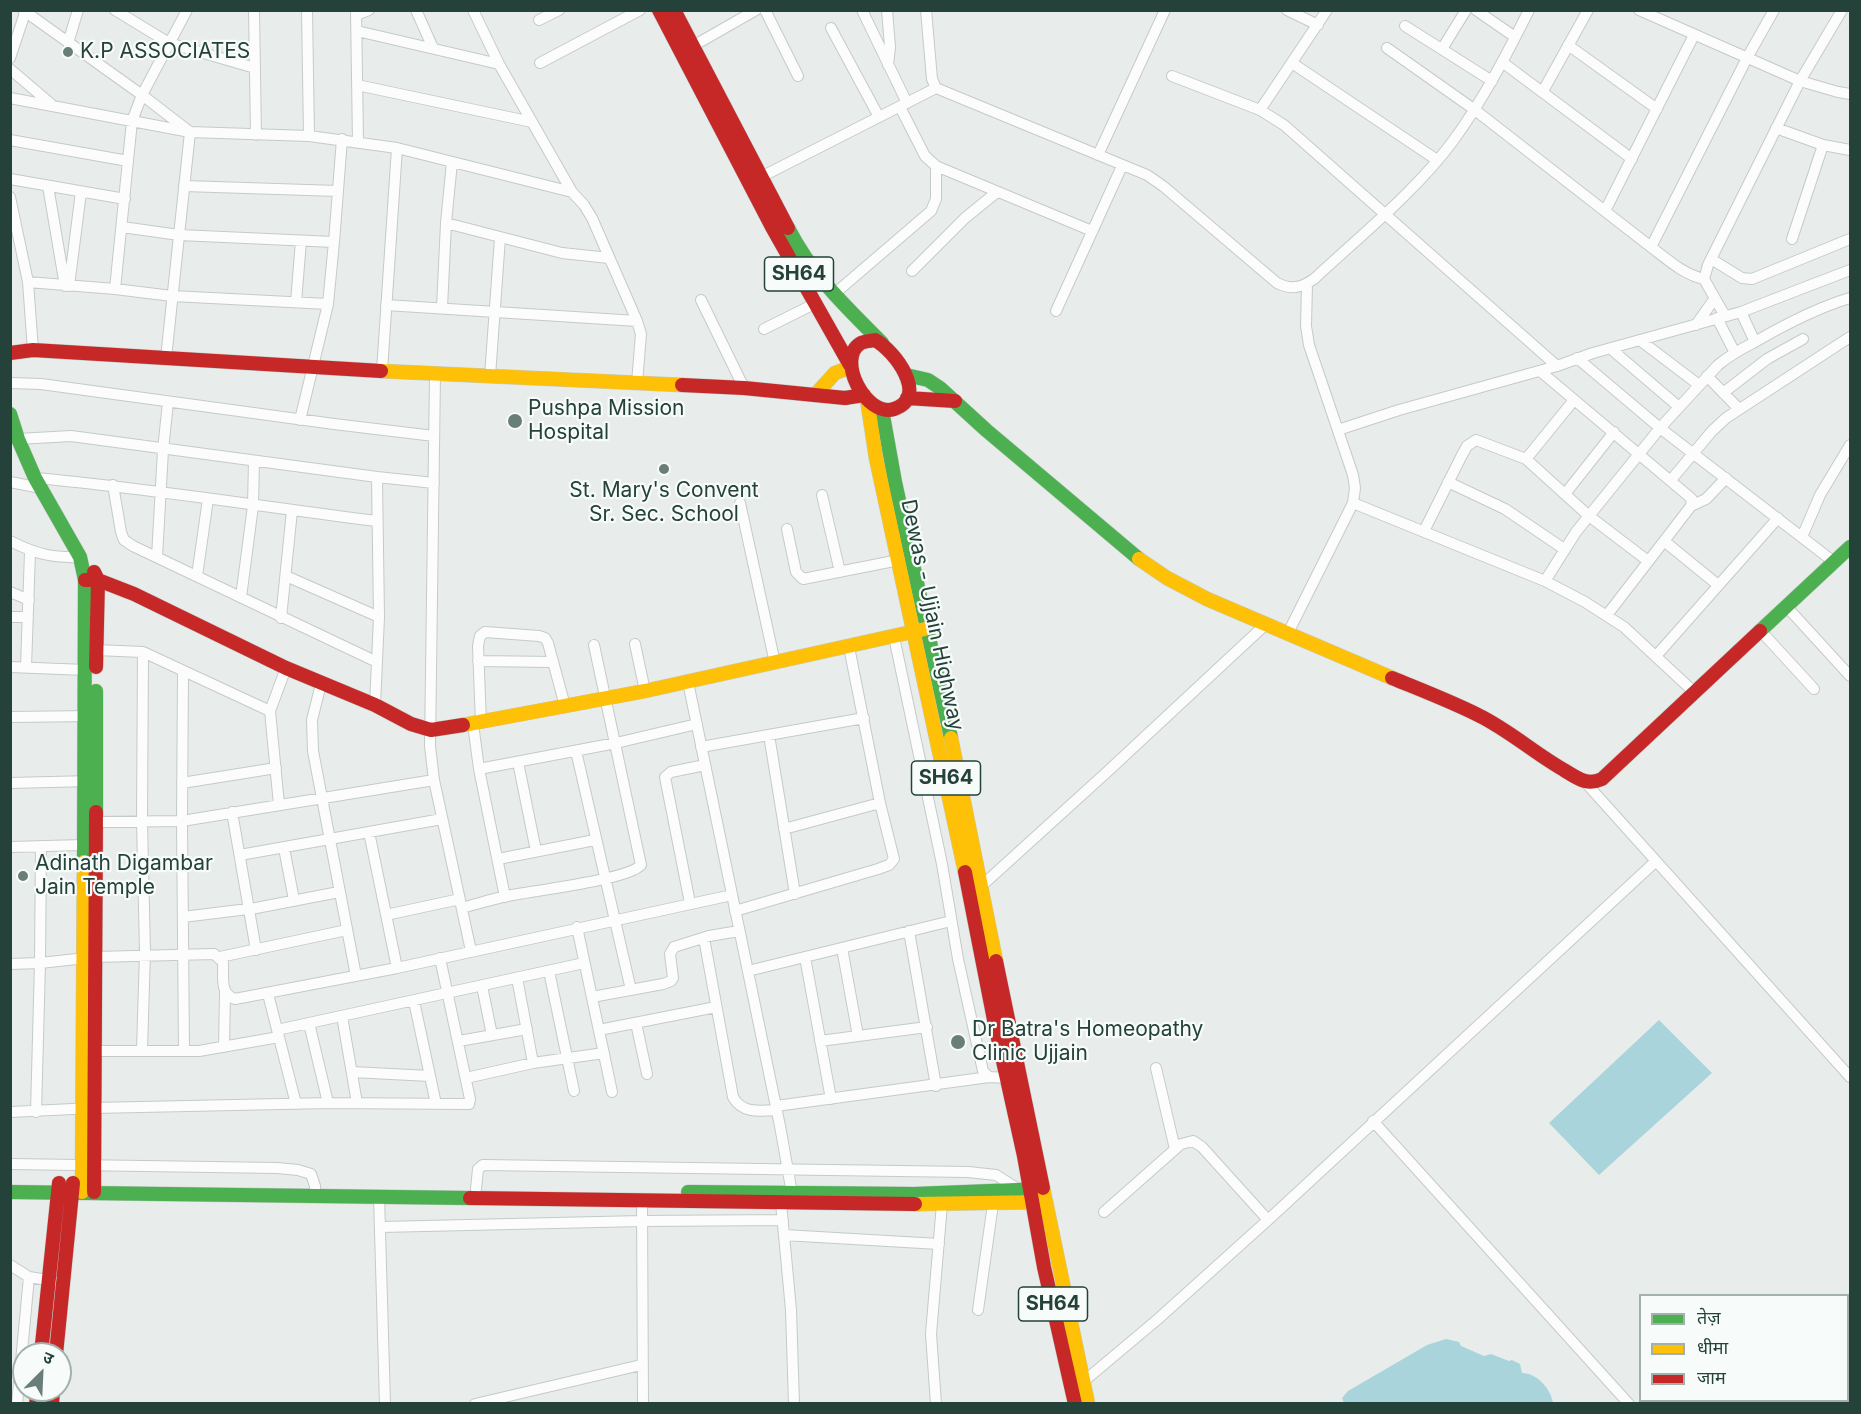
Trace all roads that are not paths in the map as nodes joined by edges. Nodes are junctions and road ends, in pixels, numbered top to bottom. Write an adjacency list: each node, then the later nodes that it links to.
1 (78, 10): 37 (street)
2 (115, 10): 38 (street)
3 (187, 10): 38 (street)
4 (254, 10): 51 (street)
5 (307, 10): 74 (street)
6 (369, 10): 29 (street)
7 (416, 10): 41 (street)
8 (473, 10): 47 (street)
9 (559, 10): 30 (street)
10 (640, 10): 48 (street)
11 (659, 10): 88 (street, Dewas - Ujjain Highway / SH64)
12 (674, 10): 40 (street, Dewas - Ujjain Highway / SH64)
13 (756, 10): 40 (street)
14 (765, 10): 53 (street)
15 (862, 10): 50 (street)
16 (887, 10): 50 (street)
17 (926, 10): 58 (street)
18 (1165, 10): 81 (street)
19 (1287, 10): 31 (street)
20 (1327, 10): 31 (street)
21 (1466, 10): 43 (street)
22 (1476, 10): 36 (street)
23 (1528, 10): 36 (street)
24 (1588, 10): 39 (street)
25 (1639, 10): 35 (street)
26 (1774, 10): 45 (street)
27 (1842, 10): 56 (street)
28 (25, 11): 37 (street); 44 (street)
29 (356, 13): 34 (street)
30 (539, 20)
31 (1318, 25): 49 (street)
32 (1405, 26): 43 (street)
33 (831, 28): 68 (street)
34 (357, 31): 41 (street); 57 (street)
35 (1694, 35): 45 (street); 65 (street)
36 (1515, 37): 46 (street)
37 (68, 43): 61 (street)
38 (169, 43): 51 (street); 61 (street)
39 (1568, 45): 59 (street); 65 (street)
40 (693, 46): 88 (street, Dewas - Ujjain Highway / SH64)
41 (433, 48): 47 (street)
42 (1387, 48): 67 (street)
43 (1442, 49): 55 (street)
44 (10, 58)
45 (1747, 58): 56 (street); 109 (street)
46 (1502, 62): 55 (street); 59 (street)
47 (499, 63): 70 (street)
48 (540, 63)
49 (1292, 63): 66 (street); 83 (street)
50 (888, 65): 63 (street)
51 (255, 68): 73 (street)
52 (10, 69): 64 (street)
53 (798, 76)
54 (1172, 76): 66 (street)
55 (1492, 81): 67 (street)
56 (1800, 81): 60 (street); 71 (street)
57 (357, 85): 70 (street); 77 (street)
58 (936, 88): 63 (street); 81 (street)
59 (1543, 91): 82 (street)
60 (1850, 94)
61 (142, 95): 69 (street); 72 (street)
62 (10, 98): 64 (street)
63 (903, 105): 68 (street); 86 (street)
64 (53, 106): 69 (street)
65 (1657, 109): 82 (street)
66 (1260, 110): 99 (street)
67 (1475, 110): 83 (street); 98 (street)
68 (879, 117): 88 (street)
69 (132, 121): 72 (street); 84 (street)
70 (532, 122): 94 (street)
71 (1776, 128): 78 (street); 111 (street)
72 (190, 132): 73 (street); 91 (street)
73 (256, 135): 74 (street)
74 (309, 136): 76 (street)
75 (10, 140): 84 (street)
76 (342, 140): 77 (street); 92 (street)
77 (358, 142): 79 (street)
78 (1823, 145): 80 (street); 105 (street)
79 (397, 148): 85 (street); 127 (street)
80 (1851, 150)
81 (1098, 155): 87 (street)
82 (1632, 159): 98 (street)
83 (1437, 160): 99 (street)
84 (128, 161): 97 (street)
85 (452, 162): 94 (street); 100 (street)
86 (936, 166): 95 (street); 119 (street)
87 (1122, 166): 102 (street); 116 (street)
88 (756, 179): 119 (street, Dewas - Ujjain Highway / SH64); 125 (street, Dewas - Ujjain Highway / SH64)
89 (10, 180): 90 (street)
90 (48, 186): 93 (street); 117 (street)
91 (184, 186): 92 (street); 103 (street)
92 (338, 191): 108 (street)
93 (81, 192): 97 (street); 117 (street)
94 (573, 192): 110 (street)
95 (996, 192): 102 (street); 113 (street)
96 (10, 197): 115 (street)
97 (125, 199): 101 (street)
98 (1605, 211): 109 (street)
99 (1384, 213): 116 (street); 148 (street)
100 (446, 223): 104 (street); 128 (street)
101 (122, 227): 103 (street); 118 (street)
102 (1092, 231): 129 (street)
103 (179, 235): 107 (street); 120 (street)
104 (500, 238): 110 (street); 131 (street)
105 (1792, 239)
106 (1851, 239): 111 (street)
107 (301, 241): 108 (street); 124 (street)
108 (334, 242): 126 (street)
109 (1651, 247): 114 (street)
110 (609, 258): 133 (street)
111 (1711, 259): 114 (street)
112 (1851, 270): 130 (street)
113 (912, 271)
114 (1704, 279): 121 (street)
115 (28, 282): 117 (street); 142 (street)
116 (1307, 284): 173 (street)
117 (67, 286): 118 (street)
118 (115, 289): 120 (street)
119 (833, 295): 139 (street, Dewas - Ujjain Highway / SH64)
120 (172, 296): 124 (street); 145 (street)
121 (1715, 298): 132 (street); 134 (street)
122 (1851, 298): 140 (street)
123 (701, 300): 159 (street)
124 (296, 302): 126 (street)
125 (816, 303): 135 (street); 147 (street, Dewas - Ujjain Highway / SH64)
126 (328, 304): 149 (street)
127 (386, 305): 128 (street); 150 (street)
128 (442, 308): 131 (street)
129 (1056, 311)
130 (1740, 312): 132 (street); 140 (street)
131 (494, 313): 133 (street); 154 (street)
132 (1721, 317): 134 (street); 144 (street)
133 (637, 321): 157 (street)
134 (1696, 325): 138 (street)
135 (764, 329)
136 (1851, 337): 168 (street)
137 (1803, 339): 160 (street)
138 (1641, 341): 141 (street); 158 (street)
139 (882, 342): 147 (street); 153 (street, Dewas - Ujjain Highway / SH64)
140 (1755, 342): 144 (street)
141 (1611, 349): 146 (street); 167 (street)
142 (33, 351): 143 (street); 145 (street)
143 (10, 353)
144 (1735, 353): 155 (street)
145 (166, 358): 149 (street)
146 (1577, 358): 148 (street); 172 (street)
147 (851, 366): 161 (street); 162 (street, Dewas - Ujjain Highway / SH64)
148 (1557, 366): 151 (street)
149 (313, 367): 150 (street); 171 (street)
150 (382, 370): 152 (street)
151 (1540, 371): 164 (street); 173 (street)
152 (435, 374): 154 (street); 175 (street)
153 (906, 375): 163 (street); 165 (street)
154 (489, 376): 157 (street)
155 (1707, 376): 158 (street); 160 (street)
156 (10, 383): 166 (street)
157 (637, 383): 159 (street)
158 (1699, 385): 167 (street)
159 (744, 388): 161 (street)
160 (1723, 393): 168 (street)
161 (815, 395): 162 (street)
162 (865, 397): 169 (street, Dewas - Ujjain Highway / SH64); 213 (street, Dewas - Ujjain Highway / SH64)
163 (907, 398): 165 (street); 169 (street)
164 (1574, 400): 174 (street); 181 (street)
165 (955, 401): 231 (street)
166 (168, 402): 171 (street); 178 (street)
167 (1679, 407): 172 (street)
168 (1739, 409): 180 (street)
169 (882, 410): 232 (street, Dewas - Ujjain Highway / SH64)
170 (10, 414): 176 (street)
171 (300, 420): 175 (street)
172 (1660, 428): 179 (street); 180 (street)
173 (1338, 430): 196 (street)
174 (1614, 432): 179 (street); 192 (street)
175 (434, 436): 189 (street)
176 (18, 440): 178 (street); 188 (street)
177 (1850, 445): 205 (street)
178 (163, 450): 182 (street); 191 (street)
179 (1639, 453): 185 (street); 200 (street)
180 (1693, 454): 184 (street); 185 (street)
181 (1526, 459): 187 (street); 192 (street)
182 (254, 461): 183 (street); 197 (street)
183 (377, 477): 189 (street); 202 (street)
184 (1726, 478): 198 (street); 201 (street)
185 (1671, 480): 198 (street)
186 (10, 482): 188 (street)
187 (1448, 482): 204 (street); 209 (street)
188 (38, 483): 190 (street); 211 (street)
189 (434, 483): 266 (street)
190 (113, 485): 191 (street); 212 (street)
191 (161, 492): 194 (street); 212 (street)
192 (1565, 494): 200 (street)
193 (822, 495): 216 (street)
194 (208, 499): 197 (street); 217 (street)
195 (740, 503): 245 (street)
196 (1353, 503): 204 (street); 234 (street)
197 (253, 506): 199 (street); 223 (street)
198 (1691, 506): 207 (street)
199 (292, 511): 202 (street); 218 (street)
200 (1589, 516): 209 (street); 214 (street)
201 (1778, 518): 205 (street); 221 (street)
202 (377, 521): 229 (street)
203 (787, 529): 216 (street)
204 (1424, 531): 220 (street)
205 (1802, 537): 215 (street)
206 (10, 541): 210 (street)
207 (1664, 541): 214 (street); 221 (street)
208 (1851, 547): 215 (street)
209 (1564, 549): 220 (street)
210 (30, 552): 211 (street); 224 (street)
211 (80, 557): 219 (street)
212 (157, 557): 217 (street)
213 (899, 560): 216 (street); 232 (street, Dewas - Ujjain Highway / SH64)
214 (1648, 561): 226 (street)
215 (1834, 562): 225 (street)
216 (840, 572)
217 (197, 576): 223 (street)
218 (286, 576): 229 (street); 230 (street)
219 (92, 580): 239 (street); 248 (street); 249 (street)
220 (1545, 581): 226 (street)
221 (1718, 585): 241 (street)
222 (10, 592): 224 (street)
223 (242, 597): 230 (street)
224 (29, 600): 228 (street)
225 (1786, 606): 233 (street); 251 (street)
226 (1607, 615): 241 (street)
227 (10, 617): 228 (street)
228 (28, 617): 247 (street)
229 (379, 617): 243 (street)
230 (281, 618): 243 (street)
231 (1266, 624): 234 (street); 301 (street)
232 (921, 630): 235 (street); 301 (street, Dewas - Ujjain Highway / SH64); 306 (street, Dewas - Ujjain Highway / SH64)
233 (1760, 630): 254 (street); 256 (street)
234 (1288, 633): 277 (street)
235 (894, 637): 238 (street); 315 (street)
236 (594, 645): 257 (street)
237 (635, 645): 255 (street)
238 (849, 646): 245 (street); 263 (street)
239 (96, 650): 240 (street); 261 (street)
240 (143, 652): 250 (street); 285 (street)
241 (1656, 656): 256 (street)
242 (478, 661): 244 (street); 244 (street); 264 (street)
243 (377, 662): 258 (street)
244 (552, 662): 259 (street)
245 (775, 663): 252 (street)
246 (10, 667): 247 (street)
247 (26, 667): 249 (street)
248 (286, 668): 253 (street); 260 (street)
249 (86, 670): 261 (street)
250 (183, 671): 260 (street); 279 (street)
251 (1851, 676)
252 (688, 682): 255 (street); 265 (street)
253 (321, 684): 258 (street); 280 (street)
254 (1814, 689)
255 (645, 691): 257 (street)
256 (1694, 692): 277 (street)
257 (607, 698): 259 (street); 268 (street)
258 (375, 705): 266 (street)
259 (565, 706): 264 (street)
260 (270, 711): 273 (street)
261 (90, 716): 262 (street); 276 (street)
262 (10, 717)
263 (864, 718): 267 (street); 281 (street)
264 (477, 724): 266 (street); 274 (street)
265 (697, 724): 268 (street); 269 (street)
266 (430, 730): 275 (street)
267 (769, 735): 269 (street); 288 (street)
268 (616, 743): 270 (street); 300 (street)
269 (701, 747): 272 (street)
270 (576, 751): 271 (street); 291 (street)
271 (518, 762): 274 (street); 296 (street)
272 (705, 765): 304 (street); 309 (street)
273 (276, 768): 279 (street); 282 (street)
274 (480, 769): 298 (street)
275 (434, 780): 280 (street); 284 (street)
276 (90, 782): 278 (street); 287 (street); 292 (street)
277 (1585, 782): 299 (street)
278 (10, 783)
279 (182, 783): 286 (street)
280 (321, 799): 282 (street); 290 (street)
281 (880, 803): 288 (street); 303 (street)
282 (279, 805): 283 (street)
283 (232, 812): 286 (street); 297 (street)
284 (442, 819): 289 (street); 308 (street)
285 (142, 821): 286 (street); 287 (street); 325 (street)
286 (182, 821): 313 (street)
287 (95, 822): 328 (street)
288 (784, 829): 303 (street)
289 (369, 832): 290 (street); 312 (street)
290 (329, 840): 295 (street); 302 (street)
291 (596, 840): 296 (street); 300 (street)
292 (83, 845): 293 (street); 328 (street)
293 (41, 846): 294 (street); 330 (street)
294 (10, 847)
295 (284, 848): 297 (street); 307 (street)
296 (536, 851): 298 (street)
297 (240, 855): 310 (street)
298 (498, 859): 305 (street)
299 (1655, 862): 369 (street); 384 (street)
300 (604, 879): 305 (street); 314 (street)
301 (981, 887): 306 (street); 396 (street, Dewas - Ujjain Highway / SH64)
302 (339, 892): 307 (street); 317 (street)
303 (795, 894): 311 (street)
304 (732, 895): 309 (street); 311 (street)
305 (505, 897): 308 (street)
306 (970, 897): 371 (street, Dewas - Ujjain Highway / SH64)
307 (294, 900): 310 (street)
308 (461, 903): 312 (street); 323 (street)
309 (690, 903): 314 (street)
310 (250, 909): 313 (street); 322 (street)
311 (735, 911): 318 (street)
312 (386, 915): 333 (street)
313 (183, 917): 324 (street)
314 (614, 919): 316 (street); 339 (street)
315 (951, 921): 319 (street); 368 (street)
316 (577, 927): 323 (street); 331 (street)
317 (347, 930): 322 (street); 336 (street)
318 (739, 931): 320 (street); 335 (street)
319 (909, 931): 321 (street); 349 (street)
320 (704, 938): 339 (street); 345 (street)
321 (842, 948): 327 (street); 354 (street)
322 (256, 950): 326 (street)
323 (471, 951): 329 (street)
324 (183, 955): 325 (street); 326 (street); 360 (street)
325 (145, 957): 328 (street); 358 (street)
326 (220, 957): 340 (street)
327 (805, 957): 335 (street); 356 (street)
328 (89, 958): 330 (street); 359 (street); 381 (street)
329 (440, 958): 333 (street); 341 (street)
330 (40, 963): 332 (street); 383 (street)
331 (584, 963): 334 (street); 343 (street)
332 (10, 964)
333 (397, 968): 336 (street)
334 (549, 971): 337 (street); 362 (street)
335 (748, 971): 380 (street)
336 (356, 976): 342 (street)
337 (517, 978): 338 (street); 350 (street)
338 (482, 986): 341 (street); 353 (street)
339 (631, 990): 343 (street)
340 (225, 993): 342 (street); 357 (street)
341 (449, 993): 344 (street); 355 (street)
342 (268, 994): 352 (street)
343 (592, 997): 351 (street)
344 (414, 1001): 346 (street); 367 (street)
345 (716, 1006): 348 (street); 380 (street)
346 (342, 1016): 347 (street); 365 (street)
347 (309, 1023): 352 (street); 376 (street)
348 (636, 1023): 351 (street); 366 (street)
349 (927, 1027): 354 (street); 372 (street)
350 (527, 1029): 353 (street); 363 (street)
351 (599, 1030): 361 (street)
352 (278, 1033): 357 (street); 378 (street)
353 (492, 1035): 355 (street)
354 (858, 1036): 356 (street)
355 (459, 1041): 370 (street)
356 (820, 1041): 375 (street)
357 (224, 1047): 360 (street)
358 (142, 1050): 359 (street); 360 (street)
359 (95, 1051): 381 (street)
360 (184, 1051)
361 (604, 1053): 362 (street); 374 (street)
362 (567, 1059): 363 (street); 373 (street)
363 (533, 1063): 370 (street)
364 (1156, 1068): 385 (street)
365 (352, 1072): 367 (street); 377 (street)
366 (647, 1074)
367 (430, 1076): 379 (street)
368 (990, 1077): 371 (street); 372 (street)
369 (1851, 1077)
370 (466, 1078): 379 (street)
371 (1007, 1078): 396 (street, Dewas - Ujjain Highway / SH64)
372 (936, 1086): 375 (street)
373 (574, 1091)
374 (612, 1092)
375 (831, 1099): 380 (street)
376 (328, 1102): 377 (street); 378 (street)
377 (357, 1103): 379 (street)
378 (296, 1104): 381 (street)
379 (436, 1104)
380 (777, 1108): 388 (street)
381 (87, 1109): 383 (street); 387 (street)
382 (10, 1112): 383 (street)
383 (36, 1112)
384 (1373, 1121): 404 (street); 426 (street)
385 (1175, 1149): 402 (street); 404 (street)
386 (10, 1164): 387 (street)
387 (88, 1165): 390 (street); 392 (street)
388 (788, 1170): 391 (street); 396 (street); 398 (street)
389 (10, 1182): 390 (street)
390 (77, 1187): 392 (street); 394 (street); 412 (street)
391 (476, 1190): 393 (street); 395 (street)
392 (320, 1191): 393 (street)
393 (345, 1191): 397 (street)
394 (10, 1192)
395 (496, 1195): 397 (street); 398 (street); 399 (street)
396 (1034, 1195): 398 (street); 401 (street); 409 (street, Dewas - Ujjain Highway / SH64)
397 (379, 1196): 406 (street)
398 (789, 1199): 399 (street); 400 (street); 403 (street)
399 (642, 1202): 405 (street)
400 (942, 1204): 401 (street); 408 (street)
401 (993, 1204): 413 (street)
402 (1104, 1212)
403 (783, 1220): 405 (street); 407 (street)
404 (1268, 1220): 418 (street)
405 (642, 1221): 406 (street); 417 (street)
406 (381, 1227): 419 (street)
407 (784, 1235): 408 (street); 422 (street)
408 (939, 1244): 423 (street)
409 (1050, 1259): 418 (street, Dewas - Ujjain Highway / SH64); 424 (street, Dewas - Ujjain Highway / SH64)
410 (10, 1264): 411 (street)
411 (29, 1277): 412 (street); 414 (street)
412 (55, 1282): 415 (street); 416 (street)
413 (978, 1310)
414 (22, 1342)
415 (43, 1342)
416 (56, 1342)
417 (641, 1365): 420 (street); 421 (street)
418 (1083, 1382): 425 (street, Dewas - Ujjain Highway / SH64)
419 (386, 1404)
420 (475, 1404)
421 (643, 1404)
422 (794, 1404)
423 (936, 1404)
424 (1076, 1404)
425 (1088, 1404)
426 (1629, 1404)

